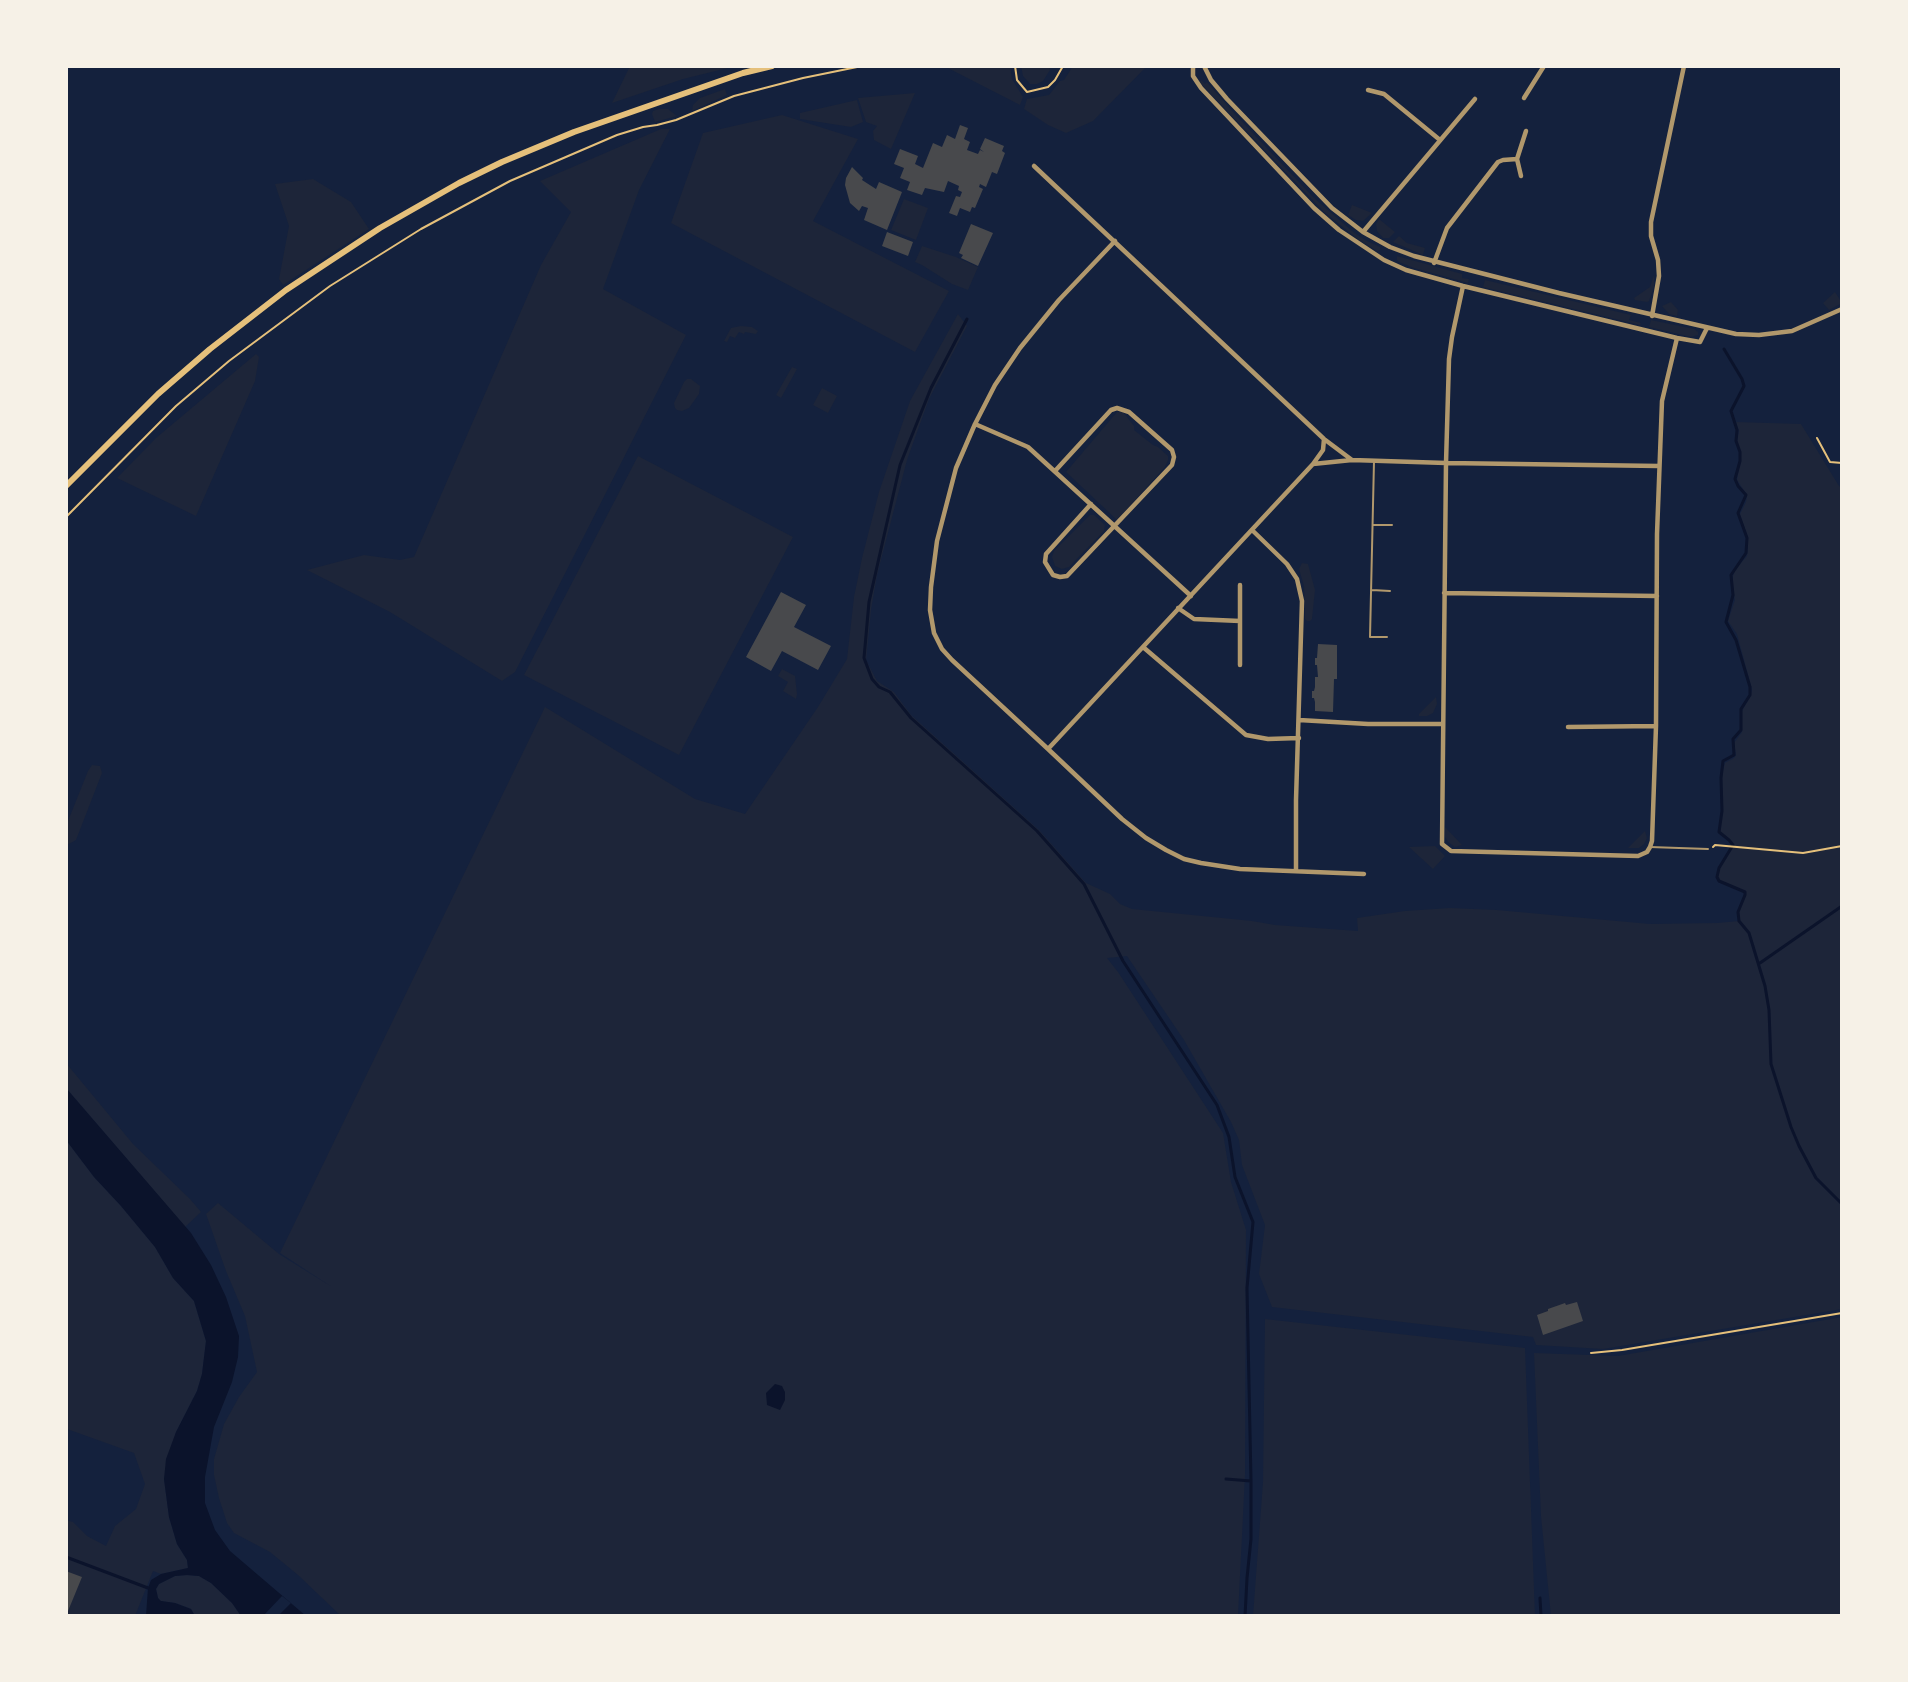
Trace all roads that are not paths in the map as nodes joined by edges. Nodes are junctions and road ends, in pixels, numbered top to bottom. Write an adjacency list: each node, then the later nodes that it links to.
1 (772, 66): 32 (main road)
2 (1194, 66): 17 (street)
3 (1204, 66): 14 (street)
4 (1544, 66): 7 (street)
5 (1683, 66): 21 (street)
6 (1368, 90): 10 (street)
7 (1524, 98)
8 (1475, 99): 10 (street)
9 (1526, 131): 11 (street)
10 (1440, 140): 14 (street)
11 (1517, 159): 13 (street); 18 (street)
12 (1034, 166): 15 (street)
13 (1521, 176)
14 (1364, 232): 16 (street)
15 (1115, 241): 24 (street); 25 (street)
16 (1390, 247): 17 (street); 18 (street)
17 (1384, 260): 19 (street)
18 (1434, 263): 21 (street)
19 (1463, 286): 23 (street); 28 (street)
20 (1842, 309): 22 (street)
21 (1652, 315): 22 (street)
22 (1707, 328): 23 (street)
23 (1677, 338): 30 (street)
24 (975, 424): 31 (street); 54 (street)
25 (1324, 439): 26 (street); 29 (street)
26 (1352, 460): 27 (street); 29 (street)
27 (1374, 461): 28 (street); 35 (lane)
28 (1446, 463): 30 (street); 41 (street)
29 (1313, 464): 37 (street)
30 (1659, 466): 43 (street)
31 (1055, 471): 33 (street); 34 (street)
32 (66, 486)
33 (1091, 504): 34 (street); 34 (street)
34 (1114, 525): 42 (street)
35 (1373, 525): 36 (lane); 39 (lane)
36 (1392, 525)
37 (1252, 530): 42 (street); 49 (street)
38 (1240, 585): 45 (street)
39 (1371, 590): 40 (lane); 46 (lane)
40 (1390, 591)
41 (1444, 593): 43 (street); 50 (street)
42 (1191, 596): 44 (street)
43 (1657, 596): 51 (street)
44 (1178, 609): 45 (street); 47 (street)
45 (1240, 621): 48 (street)
46 (1387, 637)
47 (1143, 647): 53 (street); 54 (street)
48 (1240, 665)
49 (1299, 720): 50 (street); 53 (street)
50 (1442, 724): 55 (street)
51 (1656, 726): 52 (street); 55 (street)
52 (1568, 727)
53 (1299, 738): 57 (street)
54 (1048, 749): 57 (street)
55 (1650, 848): 56 (lane)
56 (1708, 849)
57 (1296, 871): 58 (street)
58 (1364, 874)

